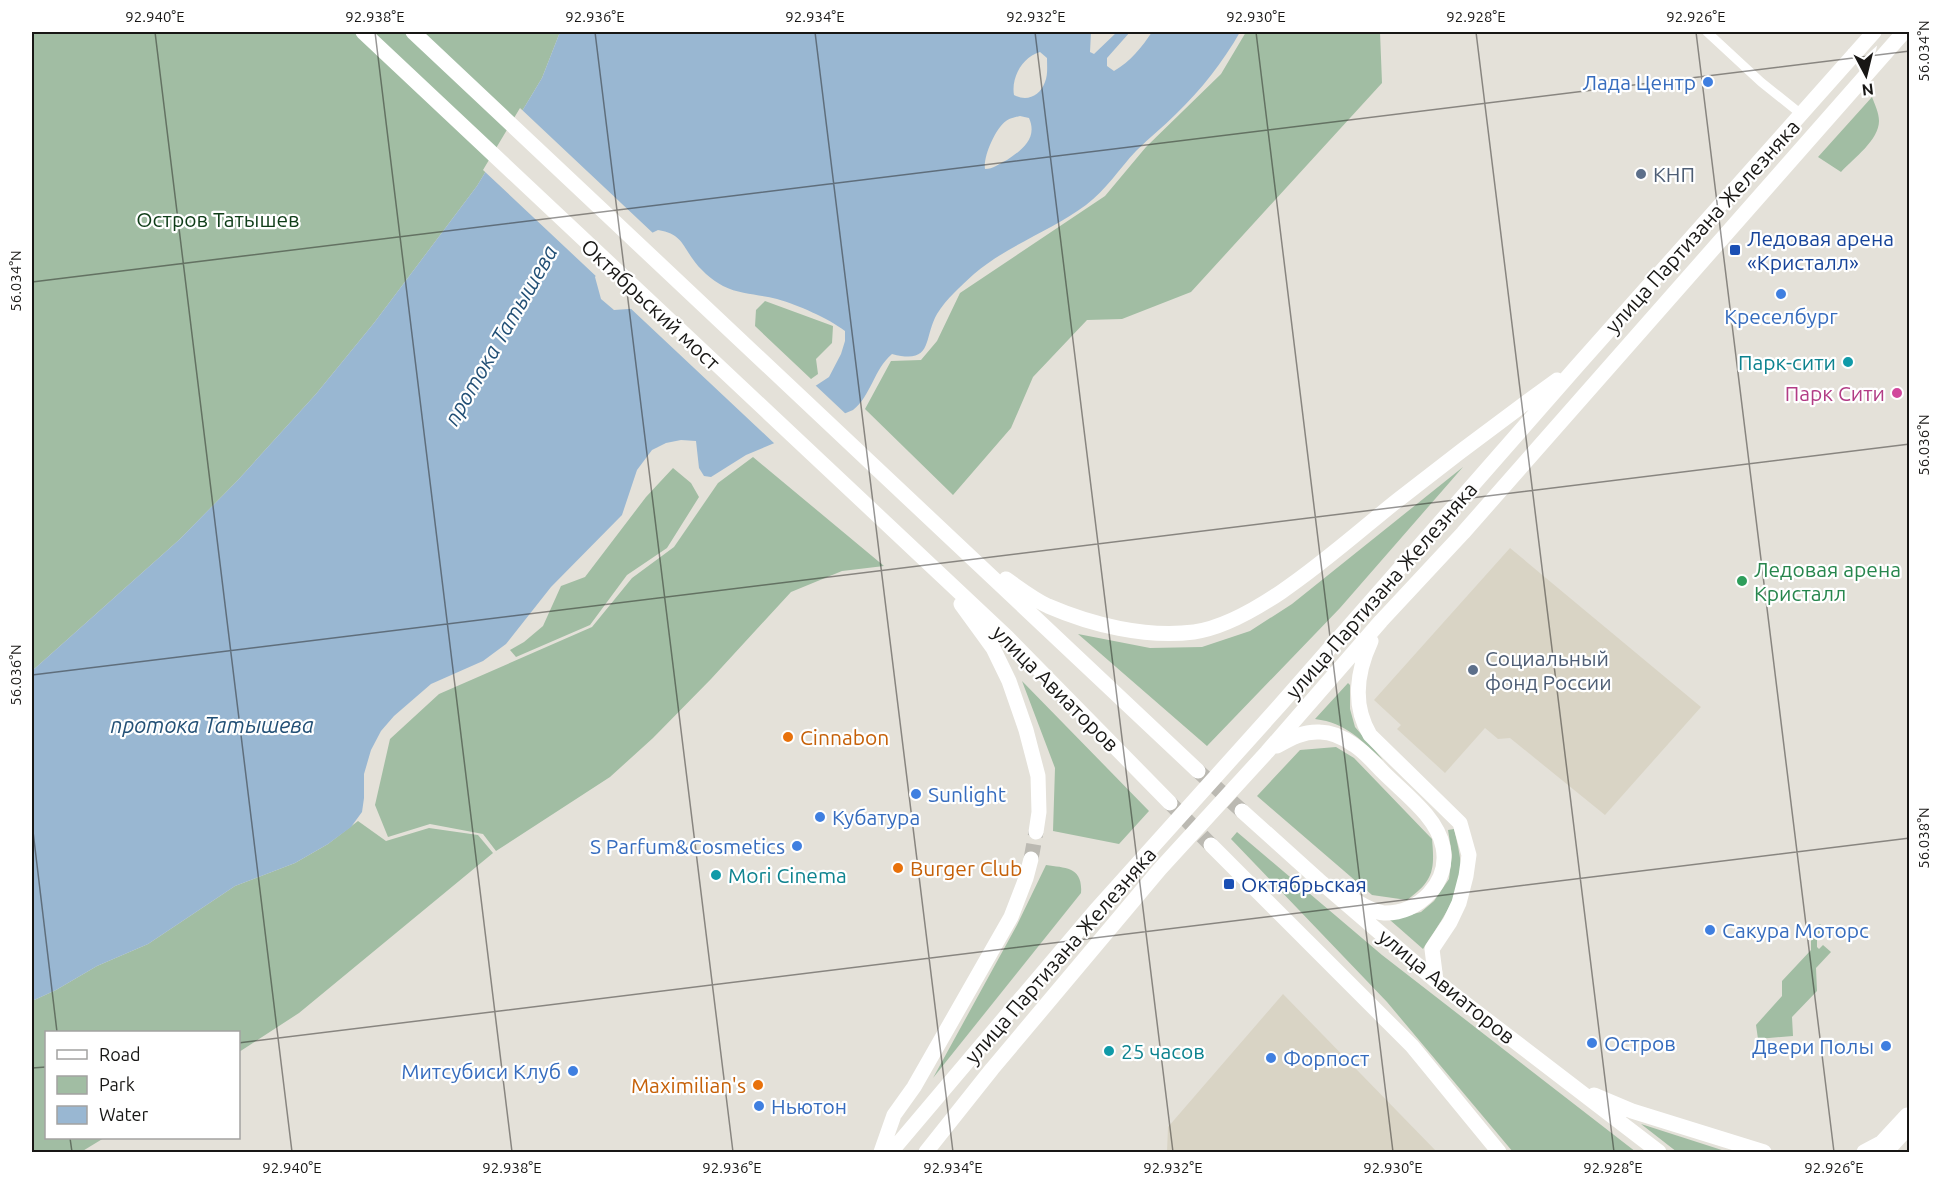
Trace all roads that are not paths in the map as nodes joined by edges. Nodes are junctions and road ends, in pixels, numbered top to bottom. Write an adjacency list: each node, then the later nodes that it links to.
1 (363, 32): 9 (main road, Октябрьский мост)
2 (1707, 32): 6 (street)
3 (1874, 32): 6 (main road, улица Партизана Железняка)
4 (1904, 32): 10 (main road, улица Партизана Железняка)
5 (415, 34): 8 (main road, Октябрьский мост)
6 (1801, 114): 7 (main road, улица Партизана Железняка)
7 (1578, 365): 8 (main road); 23 (main road, улица Партизана Железняка)
8 (964, 549): 12 (main road, улица Авиаторов)
9 (940, 575): 13 (main road, улица Авиаторов); 15 (main road)
10 (1381, 621): 11 (main road, улица Партизана Железняка); 19 (main road)
11 (1267, 752): 18 (main road); 24 (main road, улица Партизана Железняка)
12 (1198, 771)
13 (1170, 803)
14 (1242, 811): 18 (main road, улица Авиаторов)
15 (1036, 832)
16 (1211, 845): 25 (main road)
17 (1031, 859): 22 (main road)
18 (1322, 883): 19 (main road, улица Авиаторов)
19 (1436, 981): 20 (main road, улица Авиаторов)
20 (1573, 1086): 26 (main road, улица Авиаторов); 27 (main road)
21 (1908, 1122): 28 (main road); 29 (street)
22 (881, 1152)
23 (891, 1152)
24 (926, 1152)
25 (1499, 1152)
26 (1659, 1152)
27 (1764, 1152)
28 (1864, 1152)
29 (1888, 1152)

